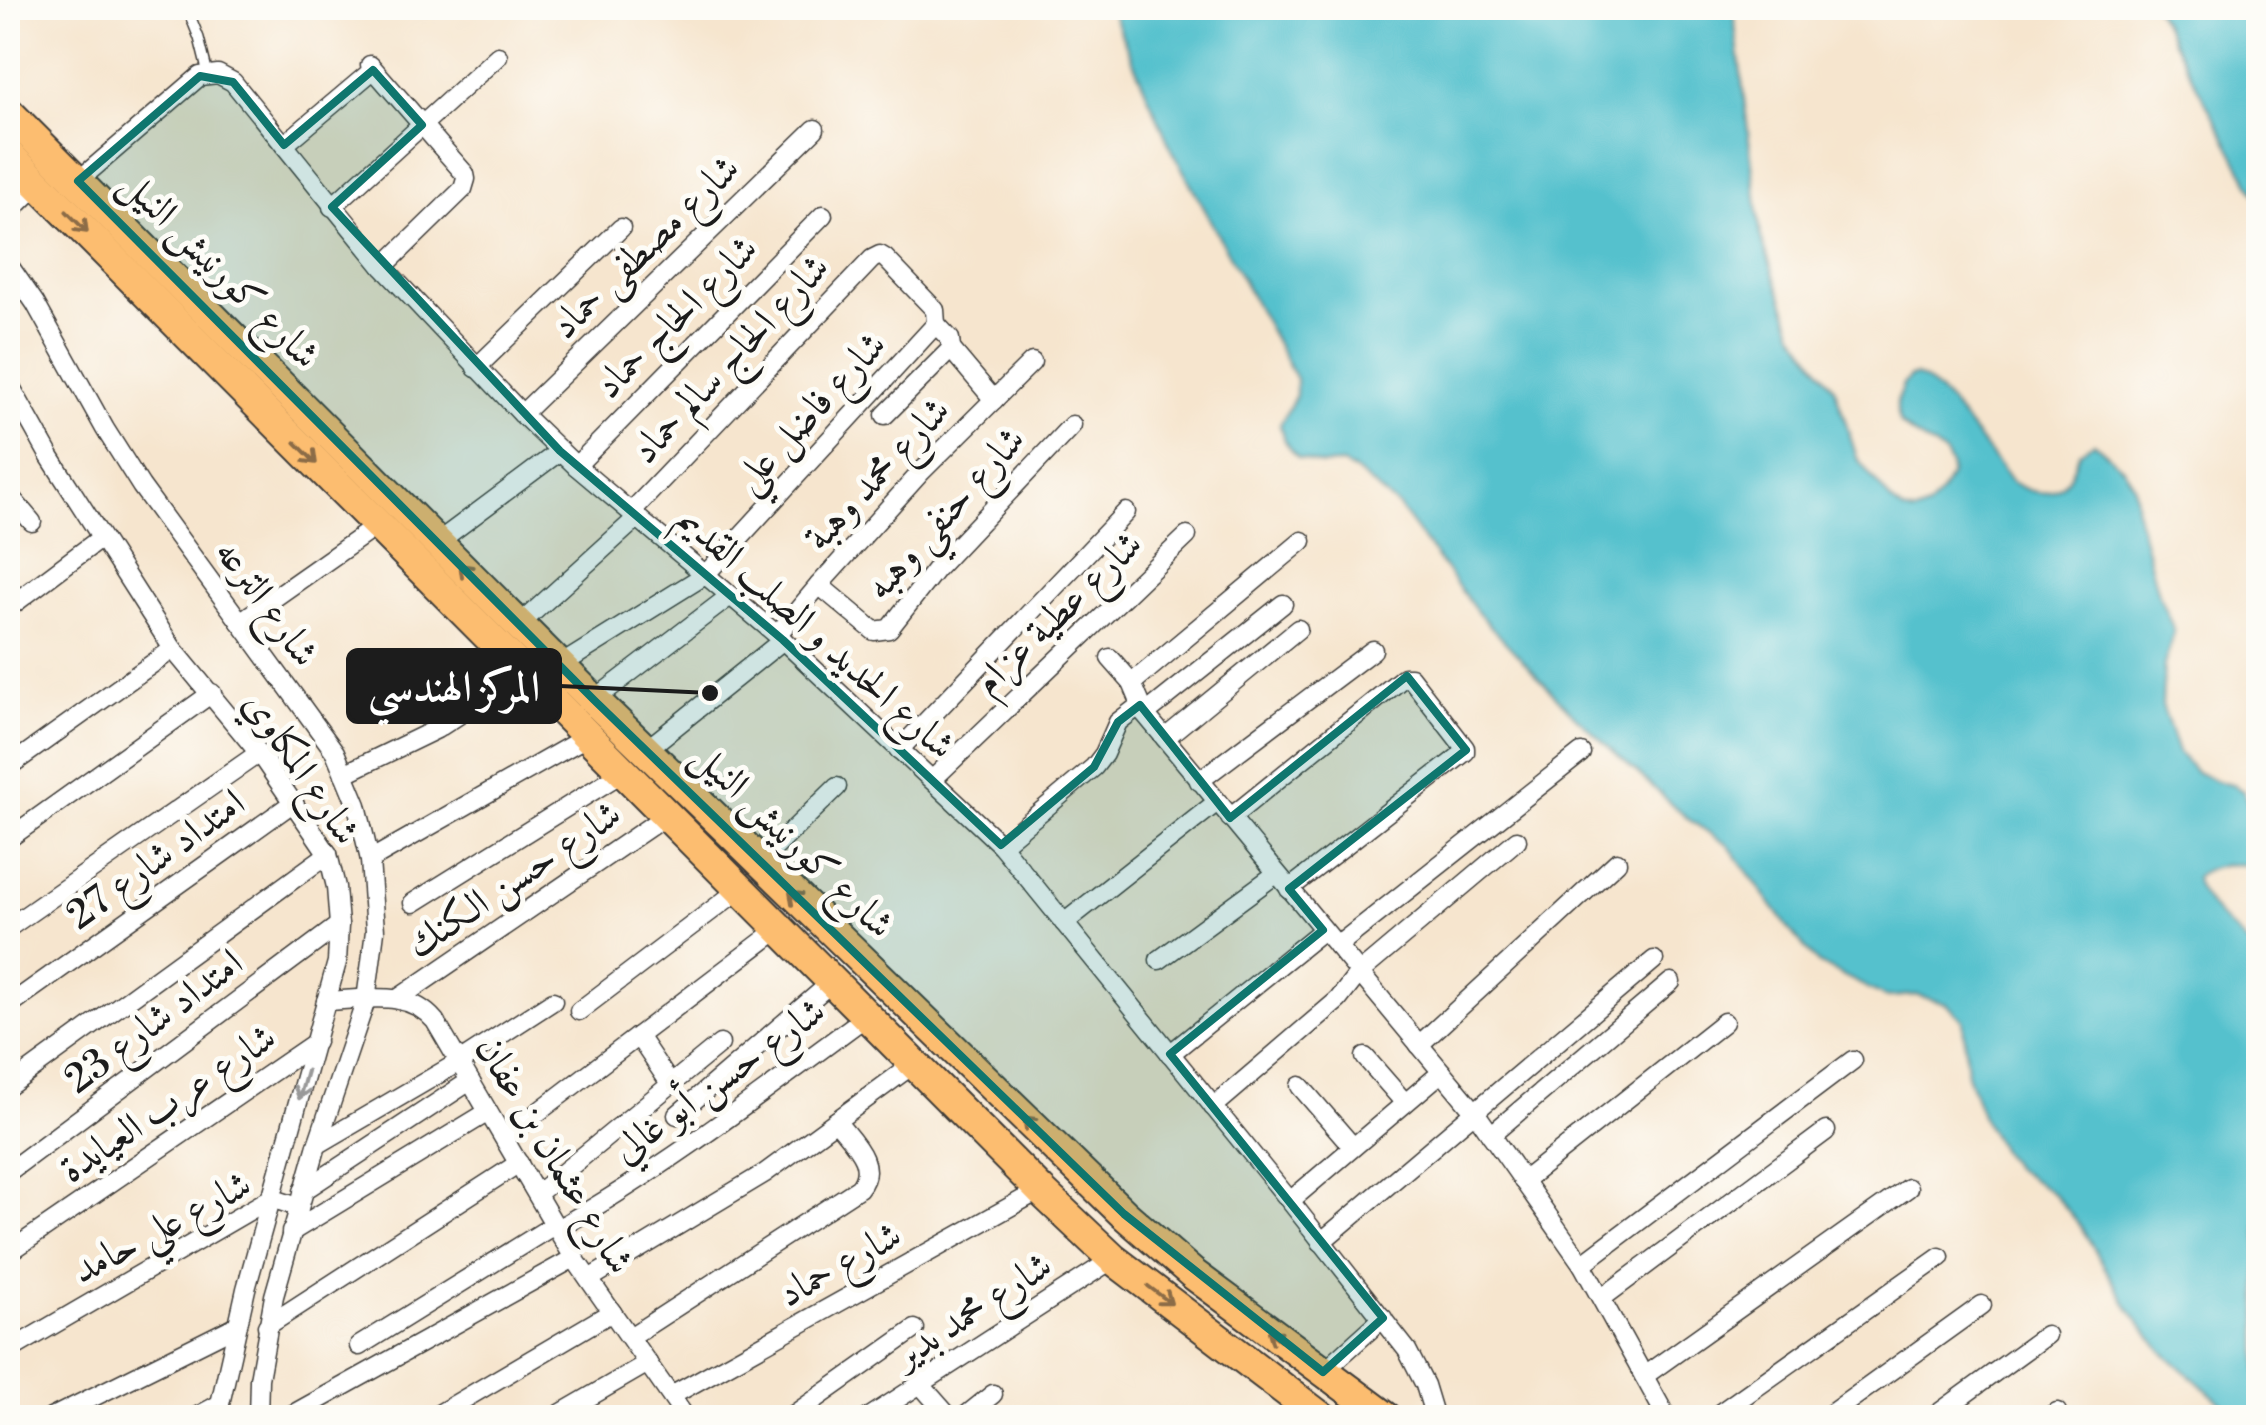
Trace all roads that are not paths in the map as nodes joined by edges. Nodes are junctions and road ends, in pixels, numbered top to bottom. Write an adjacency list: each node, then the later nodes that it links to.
1 (187, 8): 3 (lane)
2 (498, 56): 5 (street)
3 (208, 74): 7 (street, شارع الحديد و الصلب القديم); 9 (street)
4 (8, 112): 9 (highway, شارع كورنيش النيل)
5 (422, 125): 7 (street); 11 (street); 17 (street)
6 (815, 129): 24 (street, شارع مصطفى حماد)
7 (284, 145): 11 (street, شارع الحديد و الصلب القديم)
8 (8, 154): 10 (highway, شارع كورنيش النيل)
9 (78, 181): 37 (highway, شارع كورنيش النيل)
10 (38, 184): 12 (street); 33 (highway, شارع كورنيش النيل, one-way to 33)
11 (332, 207): 17 (street, شارع الحديد و الصلب القديم)
12 (8, 214)
13 (823, 215): 28 (street, شارع الحاج حماد)
14 (621, 228): 21 (street)
15 (880, 256): 18 (street, شارع فاضل علي); 31 (street, شارع الحاج سالم حماد)
16 (8, 264): 43 (street, شارع الترعه)
17 (383, 266): 21 (street, شارع الحديد و الصلب القديم)
18 (936, 324): 19 (street); 38 (street, شارع فاضل علي)
19 (950, 349): 23 (street); 25 (street)
20 (1032, 362): 23 (street, شارع محمد وهبة)
21 (476, 368): 24 (street, شارع الحديد و الصلب القديم)
22 (8, 382): 35 (street, شارع المكاوي)
23 (994, 400): 39 (street, شارع محمد وهبة)
24 (522, 414): 27 (street, شارع الحديد و الصلب القديم)
25 (885, 415)
26 (1072, 425): 39 (street, شارع حنفي وهبه)
27 (560, 451): 28 (street, شارع الحديد و الصلب القديم); 37 (street)
28 (576, 466): 31 (street, شارع الحديد و الصلب القديم)
29 (8, 494): 32 (street)
30 (1126, 512): 59 (street)
31 (634, 514): 38 (street, شارع الحديد و الصلب القديم); 44 (street, شارع الحاج سالم حماد)
32 (32, 522)
33 (378, 525): 43 (street); 51 (highway, شارع كورنيش النيل)
34 (1187, 536): 65 (street, شارع عطية عزام)
35 (101, 538): 42 (street); 47 (street, شارع المكاوي)
36 (1302, 541): 52 (street)
37 (438, 542): 44 (highway, شارع كورنيش النيل, one-way to 37)
38 (706, 575): 40 (street, شارع الحديد و الصلب القديم); 50 (street, شارع فاضل علي)
39 (818, 586): 46 (street, شارع محمد وهبة)
40 (730, 596): 46 (street, شارع الحديد و الصلب القديم); 54 (street)
41 (1283, 604): 55 (street)
42 (8, 608)
43 (240, 622): 64 (street, شارع الترعه)
44 (519, 625): 50 (highway, شارع كورنيش النيل)
45 (1298, 629): 57 (street)
46 (780, 638): 58 (street, شارع محمد وهبة); 59 (street, شارع الحديد و الصلب القديم)
47 (173, 649): 53 (street, شارع المكاوي); 62 (street)
48 (1373, 650): 66 (street)
49 (1110, 658): 52 (street)
50 (560, 666): 54 (highway, شارع كورنيش النيل)
51 (521, 668): 56 (highway, شارع كورنيش النيل); 64 (street)
52 (1132, 683): 55 (street)
53 (212, 693): 60 (street, شارع المكاوي); 72 (street)
54 (594, 700): 58 (highway, شارع كورنيش النيل)
55 (1142, 709): 57 (street); 74 (street)
56 (588, 736): 63 (highway, شارع كورنيش النيل); 77 (street)
57 (1165, 738): 66 (street)
58 (646, 750): 76 (highway, شارع كورنيش النيل)
59 (899, 750): 65 (street, شارع الحديد و الصلب القديم)
60 (259, 753): 68 (street, شارع المكاوي); 85 (street)
61 (1580, 753): 88 (street)
62 (8, 768)
63 (623, 772): 70 (highway, شارع كورنيش النيل); 82 (street)
64 (344, 774): 77 (street, شارع الترعه)
65 (932, 780): 74 (street, شارع الحديد و الصلب القديم)
66 (1200, 781): 69 (street)
67 (836, 787): 76 (street)
68 (294, 802): 75 (street, شارع المكاوي); 98 (street, امتداد شارع 27)
69 (1217, 802): 71 (street); 83 (street)
70 (666, 815): 80 (highway, شارع كورنيش النيل); 94 (street, شارع حسن الكنك)
71 (1230, 818): 79 (street); 81 (street)
72 (8, 838)
73 (1517, 840): 91 (street)
74 (1001, 845): 83 (street, شارع الحديد و الصلب القديم)
75 (328, 854): 84 (street, شارع المكاوي); 115 (street)
76 (751, 855): 80 (highway); 159 (highway, شارع كورنيش النيل, one-way to 76)
77 (370, 860): 95 (street, شارع الترعه)
78 (1618, 862): 105 (street)
79 (1276, 874): 81 (street); 89 (street)
80 (730, 879): 86 (highway, شارع كورنيش النيل); 99 (street)
81 (1289, 889): 87 (street)
82 (413, 904)
83 (1064, 923): 106 (street, شارع الحديد و الصلب القديم)
84 (340, 926): 96 (street, شارع المكاوي); 128 (street, امتداد شارع 23)
85 (8, 928)
86 (780, 928): 92 (highway, شارع كورنيش النيل); 102 (street)
87 (1324, 930): 88 (street); 106 (street)
88 (1337, 946): 91 (street)
89 (1159, 960)
90 (1654, 960): 119 (street)
91 (1359, 973): 105 (street); 117 (street)
92 (833, 981): 100 (highway, شارع كورنيش النيل); 120 (street)
93 (1671, 982): 123 (street)
94 (400, 998): 95 (street); 109 (street, شارع عثمان بن عفان)
95 (366, 1000): 96 (street); 125 (street, شارع الترعه)
96 (326, 1001): 103 (street, شارع المكاوي)
97 (553, 1001): 109 (street)
98 (8, 1006)
99 (579, 1012)
100 (868, 1015): 110 (highway, شارع كورنيش النيل); 136 (street, شارع حسن أبو غالي)
101 (1724, 1022): 129 (street)
102 (638, 1036): 113 (street); 124 (street)
103 (316, 1042): 133 (street, شارع المكاوي, one-way to 133); 139 (street, شارع عرب العيايدة)
104 (720, 1044): 113 (street)
105 (1419, 1045): 111 (street)
106 (1170, 1054): 117 (street, شارع الحديد و الصلب القديم)
107 (1366, 1057): 116 (street)
108 (1853, 1060): 143 (street)
109 (459, 1062): 112 (street, شارع عثمان بن عفان); 125 (street)
110 (915, 1063): 121 (street); 131 (highway, شارع كورنيش النيل)
111 (1442, 1072): 116 (street); 119 (street)
112 (470, 1081): 118 (street, شارع عثمان بن عفان); 134 (street)
113 (671, 1085): 132 (street)
114 (1300, 1086): 126 (street)
115 (8, 1087)
116 (1405, 1103): 126 (street)
117 (1213, 1107): 135 (street, شارع الحديد و الصلب القديم)
118 (488, 1112): 124 (street, شارع عثمان بن عفان); 137 (street)
119 (1474, 1112): 123 (street); 138 (street)
120 (677, 1115)
121 (836, 1121): 144 (street); 155 (street)
122 (1826, 1131): 147 (street)
123 (1491, 1135): 129 (street)
124 (504, 1138): 127 (street, شارع عثمان بن عفان)
125 (317, 1144): 134 (street, شارع الترعه)
126 (1353, 1147): 135 (street)
127 (519, 1164): 132 (street, شارع عثمان بن عفان); 152 (street)
128 (8, 1172)
129 (1523, 1181): 143 (street)
130 (1908, 1188): 160 (street)
131 (1040, 1190): 142 (highway, شارع كورنيش النيل); 163 (street, شارع حماد)
132 (537, 1194): 136 (street, شارع عثمان بن عفان)
133 (271, 1198): 134 (street, شارع علي حامد); 145 (street, شارع المكاوي); 157 (street, شارع علي حامد)
134 (300, 1199): 137 (street, شارع الترعه)
135 (1290, 1201): 138 (street, شارع الحديد و الصلب القديم)
136 (556, 1227): 141 (street, شارع عثمان بن عفان); 156 (street, شارع حسن أبو غالي)
137 (291, 1232): 146 (street, شارع الترعه)
138 (1322, 1242): 150 (street, شارع الحديد و الصلب القديم)
139 (8, 1253)
140 (1940, 1257): 180 (street)
141 (574, 1258): 144 (street, شارع عثمان بن عفان); 169 (street)
142 (1113, 1259): 161 (street, شارع محمد بدير); 165 (highway, شارع كورنيش النيل, one-way to 165)
143 (1582, 1264): 147 (street)
144 (589, 1279): 149 (street, شارع عثمان بن عفان)
145 (246, 1289): 146 (street); 151 (street, شارع المكاوي)
146 (274, 1296): 152 (street, شارع الترعه)
147 (1602, 1298): 160 (street)
148 (1982, 1305): 181 (street)
149 (612, 1312): 155 (street, شارع عثمان بن عفان); 170 (street)
150 (1383, 1318): 159 (street); 178 (street, شارع الحديد و الصلب القديم)
151 (236, 1326): 164 (street, شارع المكاوي); 166 (street)
152 (267, 1326): 168 (street, شارع الترعه)
153 (915, 1328): 173 (street)
154 (2046, 1335): 182 (street)
155 (630, 1337): 158 (street, شارع عثمان بن عفان)
156 (359, 1346)
157 (8, 1352)
158 (648, 1362): 163 (street, شارع عثمان بن عفان); 171 (street)
159 (1323, 1372): 177 (highway, شارع كورنيش النيل)
160 (1644, 1376): 179 (street)
161 (920, 1384): 174 (street, شارع محمد بدير); 175 (street)
162 (993, 1394): 176 (street)
163 (672, 1396): 172 (street, شارع عثمان بن عفان)
164 (220, 1411): 167 (street)
165 (1315, 1416)
166 (52, 1418)
167 (194, 1418)
168 (258, 1418)
169 (286, 1418)
170 (432, 1418)
171 (553, 1418)
172 (686, 1418)
173 (788, 1418)
174 (868, 1418)
175 (950, 1418)
176 (963, 1418)
177 (1387, 1418)
178 (1435, 1418)
179 (1667, 1418)
180 (1713, 1418)
181 (1825, 1418)
182 (1932, 1418)

